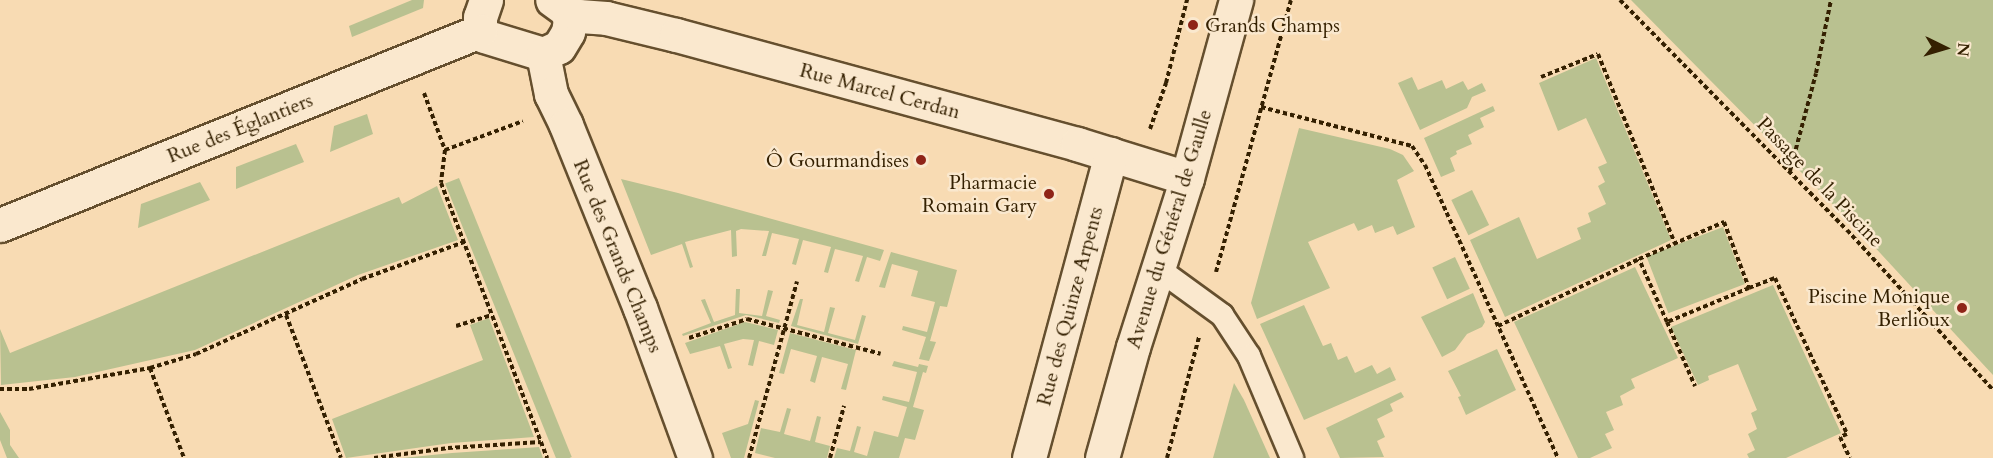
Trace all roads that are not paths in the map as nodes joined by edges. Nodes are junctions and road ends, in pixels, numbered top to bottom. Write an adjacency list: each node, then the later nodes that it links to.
1 (1236, 0): 6 (street, Avenue du Général de Gaulle)
2 (561, 9): 4 (street); 5 (street, Rue Marcel Cerdan)
3 (483, 15): 4 (street); 7 (street, Rue des Églantiers)
4 (543, 54): 9 (street, Rue des Grands Champs)
5 (1111, 154): 6 (street, Rue Marcel Cerdan); 10 (street, Rue des Quinze Arpents)
6 (1187, 178): 8 (street, Avenue du Général de Gaulle)
7 (0, 225)
8 (1160, 270): 11 (street, Avenue du Général de Gaulle); 12 (lane)
9 (695, 458)
10 (1029, 458)
11 (1102, 458)
12 (1293, 458)

